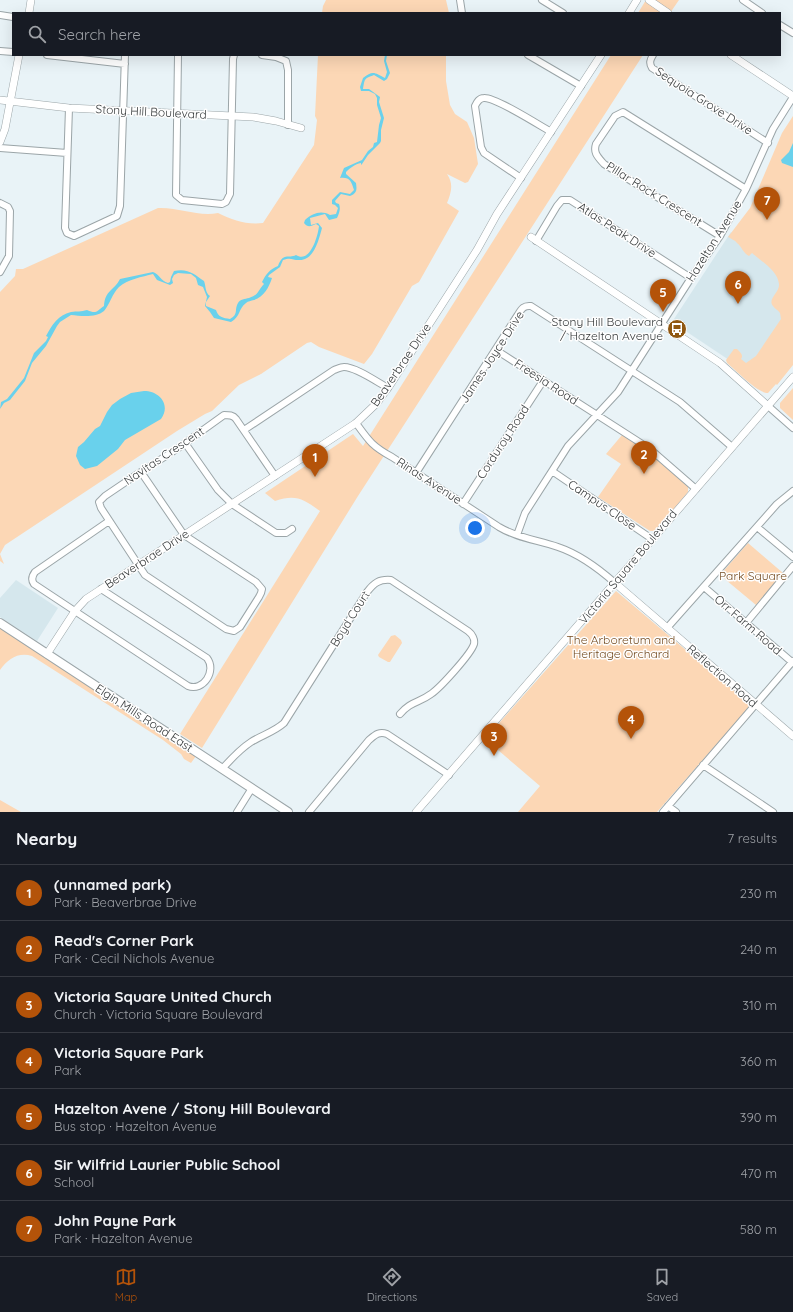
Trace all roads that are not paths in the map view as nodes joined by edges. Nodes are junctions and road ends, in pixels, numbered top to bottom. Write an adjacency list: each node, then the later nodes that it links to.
1 (31, 0): 7 (street)
2 (460, 0): 8 (street)
3 (542, 0): 9 (street)
4 (637, 0): 10 (street)
5 (649, 0): 11 (street)
6 (743, 0): 12 (street)
7 (29, 12)
8 (462, 12)
9 (561, 12)
10 (630, 12)
11 (667, 12)
12 (761, 12)
13 (0, 15): 14 (street)
14 (12, 17)
15 (781, 25): 16 (street)
16 (793, 33)
17 (0, 51): 18 (street)
18 (12, 52)
19 (19, 56): 33 (street)
20 (56, 56): 29 (street)
21 (125, 56): 29 (street)
22 (178, 56): 36 (street)
23 (234, 56): 37 (street)
24 (267, 56): 38 (street)
25 (530, 56): 30 (street)
26 (600, 56): 30 (street, Beaverbrae Drive)
27 (652, 56): 42 (street, Sequoia Grove Drive)
28 (733, 56): 31 (street)
29 (125, 64): 35 (street)
30 (581, 86): 40 (street, Beaverbrae Drive)
31 (793, 96): 42 (street, Hazelton Avenue)
32 (0, 100): 33 (street, Stony Hill Boulevard)
33 (11, 102): 34 (street, Stony Hill Boulevard); 41 (street)
34 (69, 108): 35 (street, Stony Hill Boulevard); 44 (street)
35 (123, 111): 36 (street, Stony Hill Boulevard); 44 (street)
36 (176, 114): 37 (street, Stony Hill Boulevard); 37 (street)
37 (231, 115): 38 (street, Stony Hill Boulevard)
38 (288, 125): 39 (street, Stony Hill Boulevard)
39 (301, 128)
40 (551, 132): 45 (street, Beaverbrae Drive); 45 (street)
41 (0, 142)
42 (768, 143): 46 (street, Hazelton Avenue)
43 (0, 148): 44 (street)
44 (67, 153)
45 (521, 178): 57 (street, Beaverbrae Drive)
46 (746, 189): 48 (street, Hazelton Avenue); 48 (street, Pillar Rock Crescent)
47 (0, 203): 50 (street)
48 (720, 236): 51 (street, Hazelton Avenue)
49 (533, 239): 51 (street, Atlas Peak Drive); 52 (street)
50 (0, 271)
51 (691, 278): 52 (street, Hazelton Avenue)
52 (661, 324): 54 (street, Hazelton Avenue); 58 (street)
53 (496, 350): 54 (street, James Joyce Drive); 56 (street, Freesia Road); 67 (street, James Joyce Drive)
54 (632, 371): 59 (street, Hazelton Avenue); 64 (street)
55 (793, 377): 58 (street, Victoria Square Boulevard)
56 (543, 381): 59 (street, Freesia Road); 72 (street, Corduroy Road)
57 (388, 388): 60 (street, Beaverbrae Drive); 62 (street)
58 (768, 406): 61 (street); 64 (street, Victoria Square Boulevard)
59 (597, 414): 65 (street, Hazelton Avenue); 69 (street, Freesia Road)
60 (356, 423): 67 (street, Rinas Avenue); 68 (street, Beaverbrae Drive)
61 (793, 428)
62 (244, 430): 63 (street, Navitas Crescent); 68 (street, Navitas Crescent)
63 (185, 443): 66 (street, Navitas Crescent); 71 (street)
64 (732, 446): 69 (street, Victoria Square Boulevard)
65 (552, 471): 77 (street, Hazelton Avenue); 78 (street, Campus Close)
66 (141, 472): 73 (street, Navitas Crescent); 76 (street)
67 (416, 473): 72 (street, Rinas Avenue)
68 (275, 476): 71 (street, Beaverbrae Drive)
69 (696, 489): 78 (street, Victoria Square Boulevard)
70 (793, 491): 74 (street)
71 (232, 504): 75 (street); 76 (street, Beaverbrae Drive)
72 (463, 504): 77 (street, Rinas Avenue)
73 (109, 521): 80 (street, Navitas Crescent); 85 (street)
74 (758, 527): 79 (street); 83 (street)
75 (292, 529)
76 (184, 535): 80 (street, Beaverbrae Drive); 80 (street, Navitas Crescent)
77 (517, 535): 82 (street, Rinas Avenue)
78 (652, 539): 82 (street, Victoria Square Boulevard)
79 (793, 557)
80 (138, 565): 84 (street, Beaverbrae Drive)
81 (793, 566): 87 (street)
82 (616, 583): 88 (street, Reflection Road); 96 (street, Victoria Square Boulevard)
83 (704, 587): 87 (street, Orr Farm Road); 88 (street)
84 (101, 589): 85 (street, Beaverbrae Drive); 85 (street)
85 (75, 611): 89 (street, Beaverbrae Drive)
86 (0, 623): 89 (main road, Elgin Mills Road East)
87 (746, 623): 90 (street, Orr Farm Road)
88 (668, 628): 91 (street, Reflection Road)
89 (47, 654): 95 (main road, Elgin Mills Road East)
90 (793, 662): 91 (street)
91 (755, 704): 93 (street, Reflection Road); 94 (street)
92 (400, 714): 95 (street, Boyd Court)
93 (793, 736)
94 (703, 765): 98 (street); 105 (street)
95 (222, 769): 97 (main road, Elgin Mills Road East)
96 (449, 775): 101 (street); 102 (street, Victoria Square Boulevard)
97 (252, 788): 99 (street); 100 (main road, Elgin Mills Road East)
98 (668, 806): 103 (street); 104 (street)
99 (237, 812)
100 (288, 812)
101 (309, 812)
102 (416, 812)
103 (663, 812)
104 (676, 812)
105 (773, 812)

